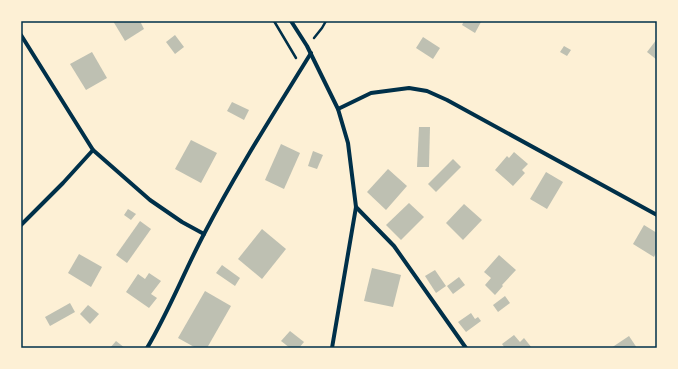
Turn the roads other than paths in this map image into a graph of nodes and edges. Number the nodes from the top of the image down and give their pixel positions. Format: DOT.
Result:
graph roads {
  1 [pos="290,21"];
  2 [pos="21,35"];
  3 [pos="310,53"];
  4 [pos="338,109"];
  5 [pos="93,150"];
  6 [pos="356,208"];
  7 [pos="657,215"];
  8 [pos="21,225"];
  9 [pos="204,234"];
  10 [pos="147,348"];
  11 [pos="332,348"];
  12 [pos="466,348"];
  1 -- 3 [label="street"];
  2 -- 5 [label="street"];
  3 -- 4 [label="street"];
  3 -- 9 [label="street"];
  4 -- 6 [label="street"];
  4 -- 7 [label="street"];
  5 -- 8 [label="street"];
  5 -- 9 [label="street"];
  6 -- 11 [label="street"];
  6 -- 12 [label="street"];
  9 -- 10 [label="street"];
}
